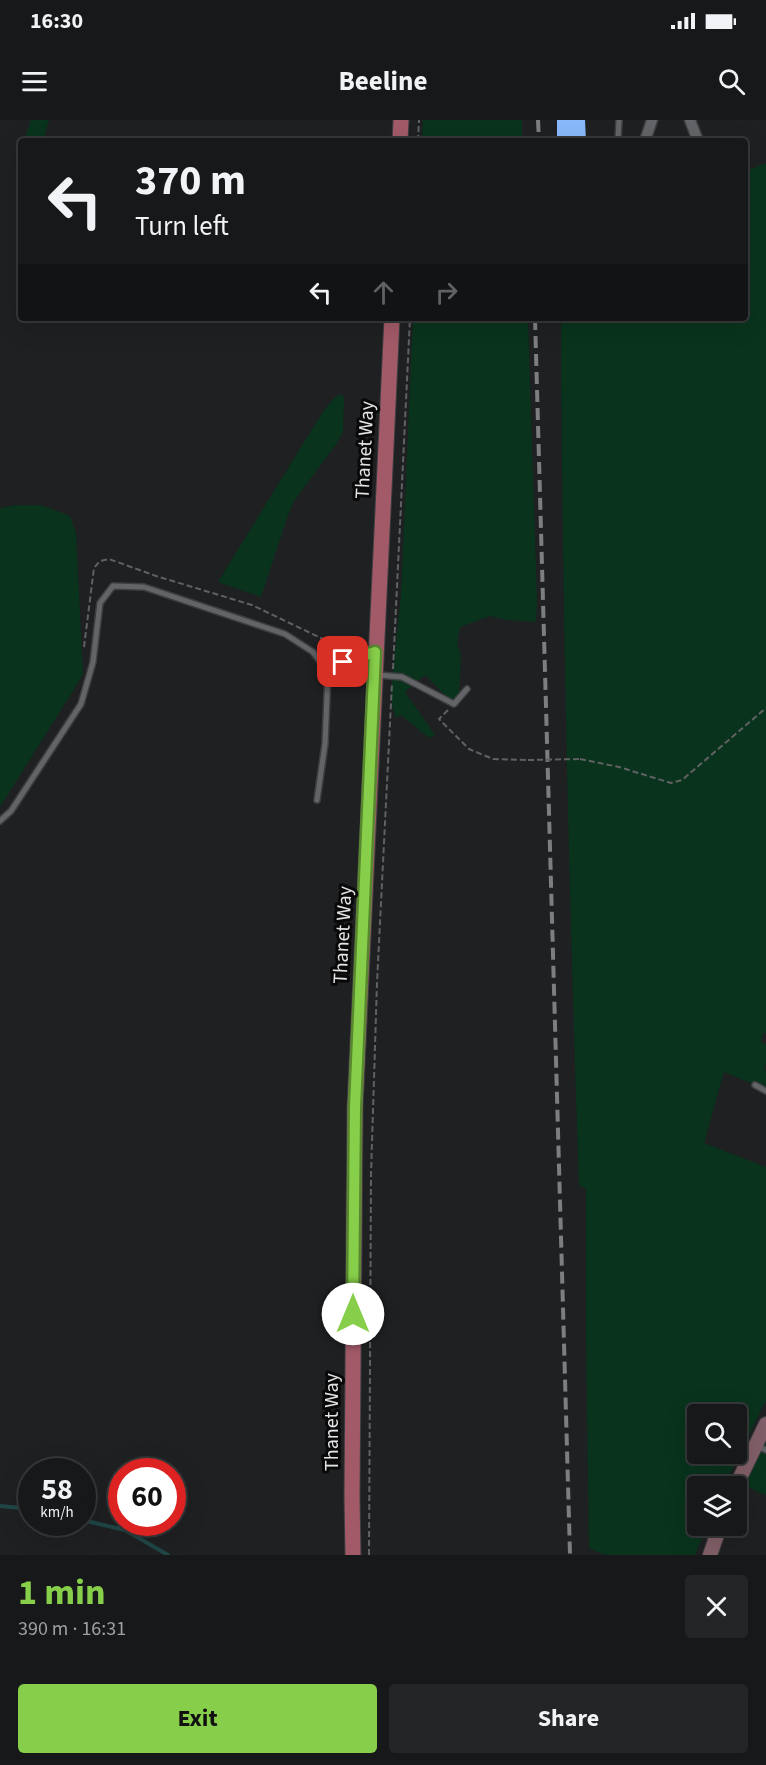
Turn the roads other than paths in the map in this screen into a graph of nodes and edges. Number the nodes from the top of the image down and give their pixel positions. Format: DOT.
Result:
graph roads {
  1 [pos="401,120"];
  2 [pos="619,120"];
  3 [pos="652,120"];
  4 [pos="690,120"];
  5 [pos="400,138"];
  6 [pos="618,138"];
  7 [pos="646,138"];
  8 [pos="697,138"];
  9 [pos="392,321"];
  10 [pos="375,652"];
  11 [pos="328,672"];
  12 [pos="374,675"];
  13 [pos="467,689"];
  14 [pos="317,800"];
  15 [pos="0,821"];
  16 [pos="755,1085"];
  17 [pos="766,1090"];
  18 [pos="766,1424"];
  19 [pos="761,1448"];
  20 [pos="743,1476"];
  21 [pos="717,1536"];
  22 [pos="353,1555"];
  23 [pos="710,1555"];
  1 -- 5 [label="main road"];
  2 -- 6 [label="lane"];
  3 -- 7 [label="street"];
  4 -- 8 [label="street"];
  9 -- 10 [label="main road, Thanet Way"];
  10 -- 11 [label="lane"];
  10 -- 12 [label="main road, Thanet Way"];
  11 -- 14 [label="lane"];
  11 -- 15 [label="lane"];
  12 -- 13 [label="lane"];
  12 -- 22 [label="main road, Thanet Way"];
  16 -- 17 [label="lane"];
  18 -- 19 [label="main road"];
  19 -- 20 [label="main road"];
  21 -- 23 [label="main road"];
}
